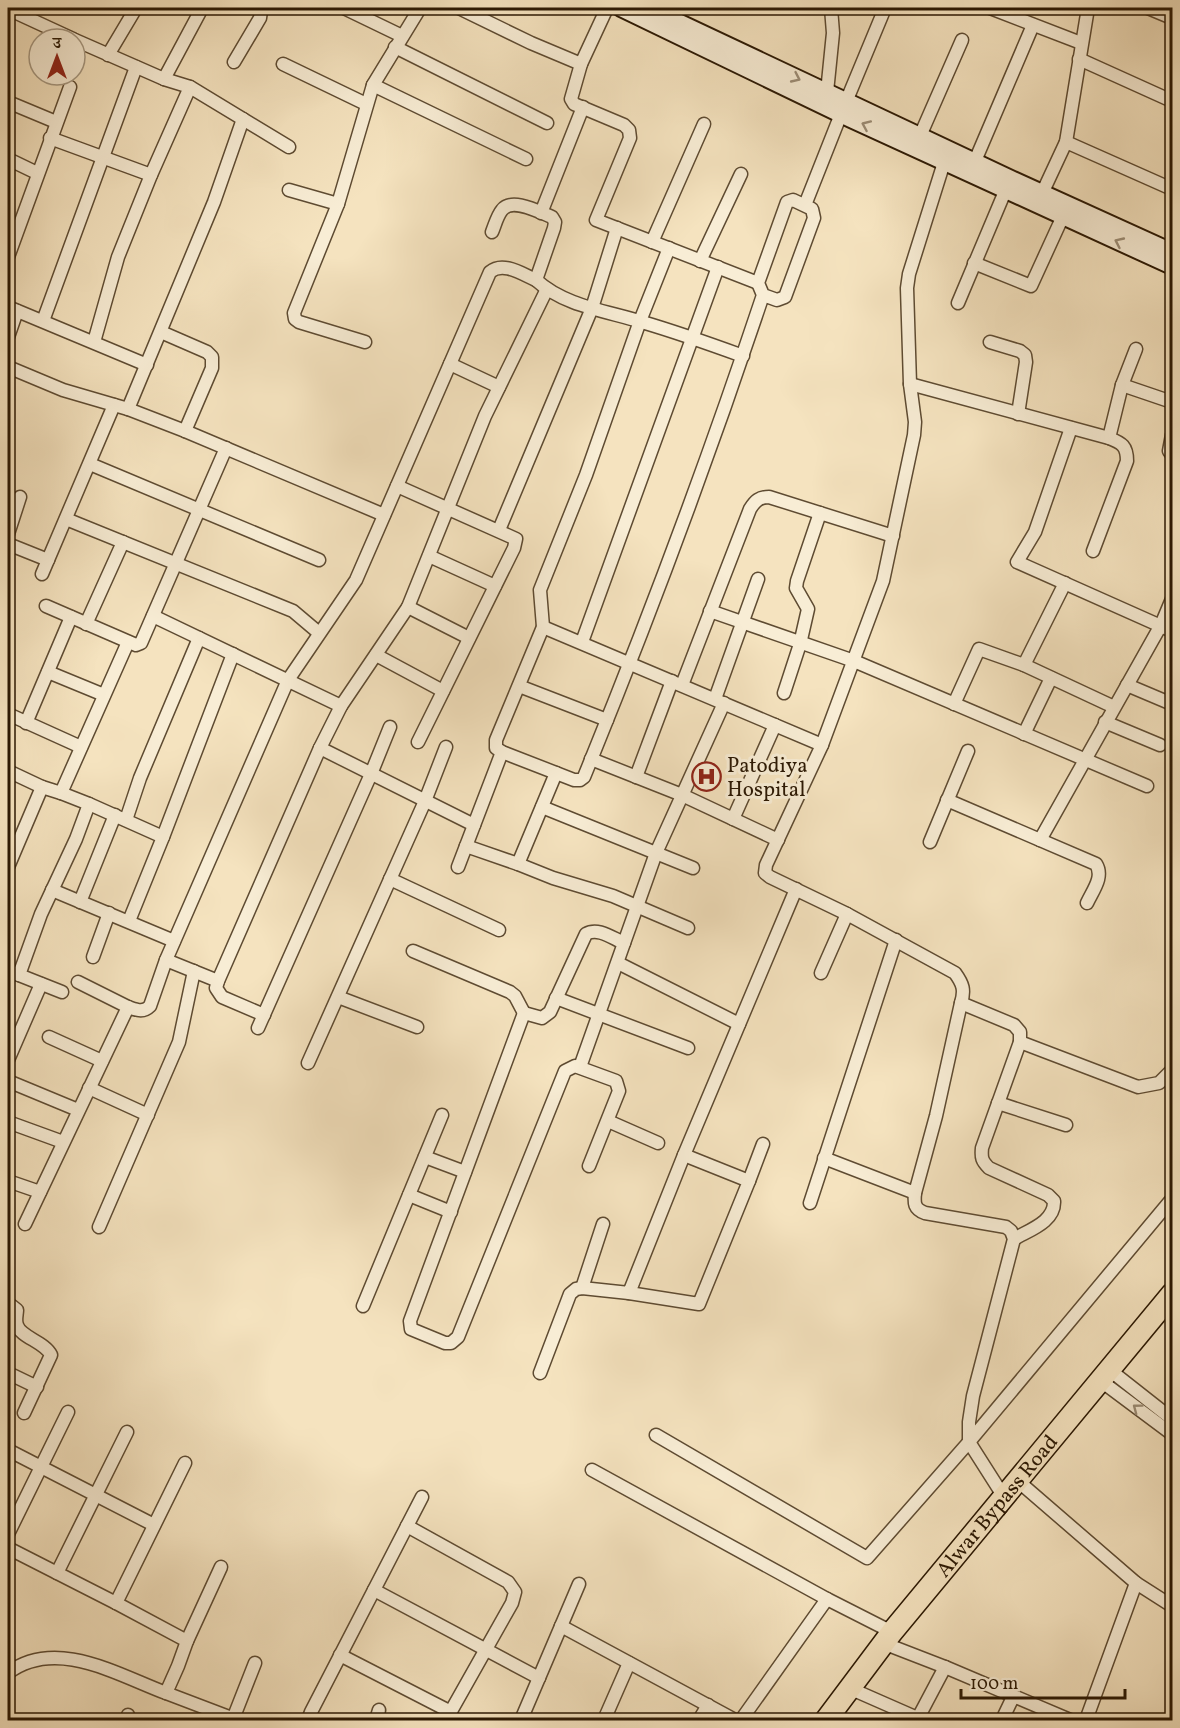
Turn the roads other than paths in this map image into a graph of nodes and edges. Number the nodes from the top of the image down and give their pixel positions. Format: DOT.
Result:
graph roads {
  1 [pos="136,8"];
  2 [pos="202,8"];
  3 [pos="259,8"];
  4 [pos="344,8"];
  5 [pos="420,8"];
  6 [pos="459,8"];
  7 [pos="607,8"];
  8 [pos="621,8"];
  9 [pos="648,8"];
  10 [pos="831,8"];
  11 [pos="885,8"];
  12 [pos="990,8"];
  13 [pos="1088,8"];
  14 [pos="1148,8"];
  15 [pos="8,9"];
  16 [pos="1173,18"];
  17 [pos="1033,25"];
  18 [pos="48,27"];
  19 [pos="402,36"];
  20 [pos="962,40"];
  21 [pos="1081,43"];
  22 [pos="87,45"];
  23 [pos="395,47"];
  24 [pos="108,55"];
  25 [pos="1079,59"];
  26 [pos="234,62"];
  27 [pos="283,64"];
  28 [pos="581,64"];
  29 [pos="136,67"];
  30 [pos="164,79"];
  31 [pos="373,86"];
  32 [pos="70,87"];
  33 [pos="190,87"];
  34 [pos="827,92"];
  35 [pos="1173,101"];
  36 [pos="8,102"];
  37 [pos="366,104"];
  38 [pos="583,107"];
  39 [pos="843,108"];
  40 [pos="243,119"];
  41 [pos="56,122"];
  42 [pos="547,123"];
  43 [pos="704,123"];
  44 [pos="920,136"];
  45 [pos="50,138"];
  46 [pos="1066,142"];
  47 [pos="289,147"];
  48 [pos="947,155"];
  49 [pos="103,157"];
  50 [pos="8,159"];
  51 [pos="526,159"];
  52 [pos="975,161"];
  53 [pos="37,173"];
  54 [pos="741,174"];
  55 [pos="151,175"];
  56 [pos="1006,189"];
  57 [pos="1173,189"];
  58 [pos="289,190"];
  59 [pos="1040,198"];
  60 [pos="338,204"];
  61 [pos="804,205"];
  62 [pos="541,213"];
  63 [pos="1063,216"];
  64 [pos="617,228"];
  65 [pos="492,232"];
  66 [pos="652,242"];
  67 [pos="669,248"];
  68 [pos="1173,252"];
  69 [pos="8,257"];
  70 [pos="700,261"];
  71 [pos="975,263"];
  72 [pos="1173,266"];
  73 [pos="718,267"];
  74 [pos="536,280"];
  75 [pos="758,283"];
  76 [pos="547,289"];
  77 [pos="764,295"];
  78 [pos="958,303"];
  79 [pos="592,308"];
  80 [pos="12,309"];
  81 [pos="42,321"];
  82 [pos="640,321"];
  83 [pos="161,332"];
  84 [pos="8,337"];
  85 [pos="691,337"];
  86 [pos="94,342"];
  87 [pos="365,342"];
  88 [pos="990,342"];
  89 [pos="1136,349"];
  90 [pos="743,356"];
  91 [pos="450,364"];
  92 [pos="147,365"];
  93 [pos="8,367"];
  94 [pos="910,384"];
  95 [pos="1122,385"];
  96 [pos="500,387"];
  97 [pos="1173,402"];
  98 [pos="114,405"];
  99 [pos="128,409"];
  100 [pos="1018,414"];
  101 [pos="1071,428"];
  102 [pos="185,431"];
  103 [pos="1173,435"];
  104 [pos="1109,438"];
  105 [pos="226,448"];
  106 [pos="1173,455"];
  107 [pos="90,464"];
  108 [pos="397,486"];
  109 [pos="20,497"];
  110 [pos="449,508"];
  111 [pos="200,510"];
  112 [pos="820,513"];
  113 [pos="384,515"];
  114 [pos="66,519"];
  115 [pos="499,530"];
  116 [pos="8,534"];
  117 [pos="893,536"];
  118 [pos="123,542"];
  119 [pos="8,544"];
  120 [pos="1093,551"];
  121 [pos="429,555"];
  122 [pos="48,560"];
  123 [pos="320,560"];
  124 [pos="176,564"];
  125 [pos="42,574"];
  126 [pos="758,579"];
  127 [pos="1065,583"];
  128 [pos="495,586"];
  129 [pos="1173,599"];
  130 [pos="46,606"];
  131 [pos="408,607"];
  132 [pos="710,611"];
  133 [pos="153,616"];
  134 [pos="71,617"];
  135 [pos="742,623"];
  136 [pos="86,624"];
  137 [pos="543,627"];
  138 [pos="1167,628"];
  139 [pos="320,633"];
  140 [pos="199,638"];
  141 [pos="469,638"];
  142 [pos="128,642"];
  143 [pos="582,642"];
  144 [pos="800,644"];
  145 [pos="233,654"];
  146 [pos="375,655"];
  147 [pos="854,661"];
  148 [pos="631,663"];
  149 [pos="1024,665"];
  150 [pos="48,672"];
  151 [pos="1051,678"];
  152 [pos="288,680"];
  153 [pos="677,683"];
  154 [pos="1127,685"];
  155 [pos="519,686"];
  156 [pos="443,691"];
  157 [pos="784,693"];
  158 [pos="104,695"];
  159 [pos="720,701"];
  160 [pos="954,704"];
  161 [pos="1173,705"];
  162 [pos="341,706"];
  163 [pos="1114,707"];
  164 [pos="8,714"];
  165 [pos="607,720"];
  166 [pos="1105,722"];
  167 [pos="26,723"];
  168 [pos="775,725"];
  169 [pos="390,727"];
  170 [pos="1024,734"];
  171 [pos="417,742"];
  172 [pos="822,745"];
  173 [pos="1160,745"];
  174 [pos="81,747"];
  175 [pos="446,747"];
  176 [pos="320,748"];
  177 [pos="968,751"];
  178 [pos="502,752"];
  179 [pos="591,759"];
  180 [pos="1084,759"];
  181 [pos="8,771"];
  182 [pos="556,773"];
  183 [pos="371,774"];
  184 [pos="636,777"];
  185 [pos="1147,786"];
  186 [pos="42,787"];
  187 [pos="61,793"];
  188 [pos="682,795"];
  189 [pos="946,800"];
  190 [pos="425,801"];
  191 [pos="89,804"];
  192 [pos="542,807"];
  193 [pos="120,818"];
  194 [pos="733,819"];
  195 [pos="474,825"];
  196 [pos="163,837"];
  197 [pos="778,840"];
  198 [pos="1040,840"];
  199 [pos="930,842"];
  200 [pos="466,846"];
  201 [pos="656,853"];
  202 [pos="518,864"];
  203 [pos="8,867"];
  204 [pos="458,867"];
  205 [pos="693,868"];
  206 [pos="390,879"];
  207 [pos="52,890"];
  208 [pos="796,890"];
  209 [pos="80,902"];
  210 [pos="1087,903"];
  211 [pos="636,906"];
  212 [pos="109,913"];
  213 [pos="847,914"];
  214 [pos="129,921"];
  215 [pos="688,928"];
  216 [pos="499,930"];
  217 [pos="896,940"];
  218 [pos="174,941"];
  219 [pos="624,944"];
  220 [pos="413,951"];
  221 [pos="93,957"];
  222 [pos="166,960"];
  223 [pos="618,963"];
  224 [pos="194,971"];
  225 [pos="13,972"];
  226 [pos="821,973"];
  227 [pos="218,981"];
  228 [pos="78,982"];
  229 [pos="41,984"];
  230 [pos="62,992"];
  231 [pos="338,997"];
  232 [pos="556,998"];
  233 [pos="961,1003"];
  234 [pos="128,1007"];
  235 [pos="524,1013"];
  236 [pos="600,1014"];
  237 [pos="264,1015"];
  238 [pos="739,1024"];
  239 [pos="417,1027"];
  240 [pos="258,1028"];
  241 [pos="49,1037"];
  242 [pos="1020,1042"];
  243 [pos="688,1048"];
  244 [pos="8,1060"];
  245 [pos="102,1061"];
  246 [pos="308,1063"];
  247 [pos="580,1067"];
  248 [pos="1173,1070"];
  249 [pos="8,1081"];
  250 [pos="88,1088"];
  251 [pos="998,1103"];
  252 [pos="78,1110"];
  253 [pos="148,1115"];
  254 [pos="442,1115"];
  255 [pos="608,1121"];
  256 [pos="8,1122"];
  257 [pos="1066,1125"];
  258 [pos="63,1142"];
  259 [pos="658,1143"];
  260 [pos="763,1144"];
  261 [pos="684,1155"];
  262 [pos="425,1157"];
  263 [pos="824,1158"];
  264 [pos="589,1166"];
  265 [pos="465,1172"];
  266 [pos="8,1181"];
  267 [pos="749,1181"];
  268 [pos="40,1192"];
  269 [pos="915,1192"];
  270 [pos="409,1195"];
  271 [pos="1171,1200"];
  272 [pos="810,1203"];
  273 [pos="451,1212"];
  274 [pos="25,1224"];
  275 [pos="603,1224"];
  276 [pos="99,1227"];
  277 [pos="1014,1239"];
  278 [pos="582,1288"];
  279 [pos="629,1293"];
  280 [pos="1173,1294"];
  281 [pos="8,1305"];
  282 [pos="363,1306"];
  283 [pos="8,1373"];
  284 [pos="540,1373"];
  285 [pos="1106,1376"];
  286 [pos="37,1387"];
  287 [pos="68,1412"];
  288 [pos="24,1413"];
  289 [pos="1173,1419"];
  290 [pos="127,1432"];
  291 [pos="1173,1434"];
  292 [pos="656,1435"];
  293 [pos="969,1442"];
  294 [pos="8,1450"];
  295 [pos="185,1463"];
  296 [pos="42,1467"];
  297 [pos="592,1470"];
  298 [pos="1018,1481"];
  299 [pos="96,1494"];
  300 [pos="422,1497"];
  301 [pos="1004,1497"];
  302 [pos="154,1525"];
  303 [pos="407,1527"];
  304 [pos="8,1534"];
  305 [pos="8,1548"];
  306 [pos="221,1567"];
  307 [pos="57,1574"];
  308 [pos="1136,1583"];
  309 [pos="579,1584"];
  310 [pos="374,1590"];
  311 [pos="827,1599"];
  312 [pos="116,1603"];
  313 [pos="1173,1606"];
  314 [pos="561,1626"];
  315 [pos="888,1638"];
  316 [pos="187,1641"];
  317 [pos="486,1649"];
  318 [pos="340,1655"];
  319 [pos="255,1663"];
  320 [pos="628,1663"];
  321 [pos="945,1667"];
  322 [pos="8,1673"];
  323 [pos="539,1677"];
  324 [pos="849,1688"];
  325 [pos="166,1693"];
  326 [pos="1013,1696"];
  327 [pos="708,1705"];
  328 [pos="449,1716"];
  329 [pos="235,1720"];
  330 [pos="308,1720"];
  331 [pos="521,1720"];
  332 [pos="604,1720"];
  333 [pos="699,1720"];
  334 [pos="735,1720"];
  335 [pos="741,1720"];
  336 [pos="826,1720"];
  337 [pos="919,1720"];
  338 [pos="1002,1720"];
  339 [pos="1070,1720"];
  340 [pos="1086,1720"];
  1 -- 24 [label="street"];
  2 -- 30 [label="street"];
  3 -- 26 [label="street"];
  4 -- 19 [label="street"];
  5 -- 19 [label="street"];
  6 -- 28 [label="street"];
  7 -- 28 [label="street"];
  8 -- 39 [label="street"];
  9 -- 34 [label="street, one-way"];
  10 -- 34 [label="street"];
  11 -- 39 [label="street"];
  12 -- 17 [label="street"];
  13 -- 21 [label="street"];
  14 -- 16 [label="street"];
  15 -- 18 [label="street"];
  17 -- 21 [label="street"];
  17 -- 52 [label="street"];
  19 -- 23 [label="street"];
  20 -- 44 [label="street"];
  21 -- 25 [label="street"];
  22 -- 24 [label="street"];
  23 -- 31 [label="street"];
  23 -- 42 [label="street"];
  24 -- 29 [label="street"];
  25 -- 35 [label="street"];
  25 -- 46 [label="street"];
  27 -- 37 [label="street"];
  28 -- 38 [label="street"];
  29 -- 30 [label="street"];
  29 -- 49 [label="street"];
  30 -- 33 [label="street"];
  31 -- 37 [label="street"];
  31 -- 51 [label="street"];
  32 -- 41 [label="street"];
  33 -- 40 [label="street"];
  33 -- 55 [label="street"];
  34 -- 39 [label="street"];
  36 -- 41 [label="street"];
  37 -- 60 [label="street"];
  38 -- 62 [label="street"];
  38 -- 64 [label="street"];
  39 -- 44 [label="street"];
  48 -- 39 [label="street, one-way"];
  39 -- 61 [label="street"];
  40 -- 47 [label="street"];
  40 -- 83 [label="street"];
  41 -- 45 [label="street"];
  43 -- 66 [label="street"];
  44 -- 48 [label="street"];
  45 -- 49 [label="street"];
  45 -- 53 [label="street"];
  46 -- 57 [label="street"];
  46 -- 59 [label="street"];
  48 -- 52 [label="street"];
  48 -- 56 [label="street"];
  48 -- 94 [label="street"];
  49 -- 55 [label="street"];
  49 -- 81 [label="street"];
  50 -- 53 [label="street"];
  52 -- 59 [label="street"];
  53 -- 69 [label="street"];
  54 -- 70 [label="street"];
  55 -- 86 [label="street"];
  56 -- 59 [label="street"];
  56 -- 71 [label="street"];
  58 -- 60 [label="street"];
  59 -- 63 [label="street"];
  59 -- 68 [label="street"];
  60 -- 87 [label="street"];
  61 -- 75 [label="street"];
  61 -- 77 [label="street"];
  62 -- 65 [label="street"];
  62 -- 74 [label="street"];
  63 -- 71 [label="street"];
  72 -- 63 [label="street, one-way"];
  64 -- 66 [label="street"];
  64 -- 79 [label="street"];
  66 -- 67 [label="street"];
  67 -- 70 [label="street"];
  67 -- 82 [label="street"];
  70 -- 73 [label="street"];
  71 -- 78 [label="street"];
  73 -- 75 [label="street"];
  73 -- 85 [label="street"];
  74 -- 76 [label="street"];
  74 -- 91 [label="street"];
  75 -- 77 [label="street"];
  76 -- 79 [label="street"];
  76 -- 96 [label="street"];
  77 -- 90 [label="street"];
  79 -- 82 [label="street"];
  79 -- 115 [label="street"];
  80 -- 81 [label="street"];
  80 -- 84 [label="street"];
  81 -- 86 [label="street"];
  82 -- 85 [label="street"];
  82 -- 137 [label="street"];
  83 -- 92 [label="street"];
  83 -- 102 [label="street"];
  85 -- 90 [label="street"];
  85 -- 143 [label="street"];
  86 -- 92 [label="street"];
  88 -- 100 [label="street"];
  89 -- 95 [label="street"];
  90 -- 148 [label="street"];
  91 -- 96 [label="street"];
  91 -- 108 [label="street"];
  92 -- 99 [label="street"];
  93 -- 98 [label="street"];
  94 -- 100 [label="street"];
  94 -- 117 [label="street"];
  95 -- 97 [label="street"];
  95 -- 104 [label="street"];
  96 -- 110 [label="street"];
  98 -- 99 [label="street"];
  98 -- 107 [label="street"];
  99 -- 102 [label="street"];
  100 -- 101 [label="street"];
  101 -- 104 [label="street"];
  101 -- 127 [label="street"];
  102 -- 105 [label="street"];
  103 -- 106 [label="street"];
  104 -- 120 [label="street"];
  105 -- 111 [label="street"];
  105 -- 113 [label="street"];
  107 -- 111 [label="street"];
  107 -- 114 [label="street"];
  108 -- 110 [label="street"];
  108 -- 113 [label="street"];
  109 -- 116 [label="street"];
  110 -- 115 [label="street"];
  110 -- 121 [label="street"];
  111 -- 123 [label="street"];
  111 -- 124 [label="street"];
  112 -- 117 [label="street"];
  112 -- 132 [label="street"];
  112 -- 144 [label="street"];
  113 -- 139 [label="street"];
  114 -- 118 [label="street"];
  114 -- 122 [label="street"];
  115 -- 128 [label="street"];
  117 -- 147 [label="street"];
  118 -- 124 [label="street"];
  118 -- 136 [label="street"];
  119 -- 122 [label="street"];
  121 -- 128 [label="street"];
  121 -- 131 [label="street"];
  122 -- 125 [label="street"];
  124 -- 133 [label="street"];
  124 -- 139 [label="street"];
  126 -- 135 [label="street"];
  127 -- 138 [label="street"];
  127 -- 149 [label="street"];
  128 -- 141 [label="street"];
  129 -- 138 [label="street"];
  130 -- 134 [label="street"];
  131 -- 141 [label="street"];
  131 -- 146 [label="street"];
  132 -- 135 [label="street"];
  132 -- 153 [label="street"];
  133 -- 140 [label="street"];
  133 -- 142 [label="street"];
  134 -- 136 [label="street"];
  134 -- 150 [label="street"];
  135 -- 144 [label="street"];
  135 -- 159 [label="street"];
  136 -- 142 [label="street"];
  137 -- 143 [label="street"];
  137 -- 155 [label="street"];
  138 -- 154 [label="street"];
  139 -- 152 [label="street"];
  140 -- 145 [label="street"];
  140 -- 193 [label="street"];
  141 -- 156 [label="street"];
  142 -- 158 [label="street"];
  143 -- 148 [label="street"];
  144 -- 147 [label="street"];
  144 -- 157 [label="street"];
  145 -- 152 [label="street"];
  145 -- 196 [label="street"];
  146 -- 156 [label="street"];
  146 -- 162 [label="street"];
  147 -- 160 [label="street"];
  147 -- 172 [label="street"];
  148 -- 153 [label="street"];
  148 -- 165 [label="street"];
  149 -- 151 [label="street"];
  149 -- 160 [label="street"];
  150 -- 158 [label="street"];
  150 -- 167 [label="street"];
  151 -- 163 [label="street"];
  151 -- 170 [label="street"];
  152 -- 162 [label="street"];
  152 -- 218 [label="street"];
  153 -- 159 [label="street"];
  153 -- 184 [label="street"];
  154 -- 161 [label="street"];
  154 -- 163 [label="street"];
  155 -- 165 [label="street"];
  155 -- 178 [label="street"];
  156 -- 171 [label="street"];
  158 -- 174 [label="street"];
  159 -- 168 [label="street"];
  159 -- 188 [label="street"];
  160 -- 170 [label="street"];
  162 -- 176 [label="street"];
  163 -- 166 [label="street"];
  164 -- 167 [label="street"];
  165 -- 179 [label="street"];
  166 -- 173 [label="street"];
  166 -- 180 [label="street"];
  167 -- 174 [label="street"];
  168 -- 172 [label="street"];
  168 -- 194 [label="street"];
  169 -- 183 [label="street"];
  170 -- 180 [label="street"];
  172 -- 197 [label="street"];
  174 -- 187 [label="street"];
  175 -- 190 [label="street"];
  176 -- 183 [label="street"];
  176 -- 227 [label="street"];
  177 -- 189 [label="street"];
  178 -- 182 [label="street"];
  178 -- 195 [label="street"];
  179 -- 182 [label="street"];
  179 -- 184 [label="street"];
  180 -- 185 [label="street"];
  180 -- 198 [label="street"];
  181 -- 186 [label="street"];
  182 -- 192 [label="street"];
  183 -- 190 [label="street"];
  183 -- 237 [label="street"];
  184 -- 188 [label="street"];
  186 -- 187 [label="street"];
  186 -- 203 [label="street"];
  187 -- 191 [label="street"];
  188 -- 194 [label="street"];
  188 -- 201 [label="street"];
  189 -- 198 [label="street"];
  189 -- 199 [label="street"];
  190 -- 195 [label="street"];
  190 -- 206 [label="street"];
  191 -- 193 [label="street"];
  191 -- 207 [label="street"];
  192 -- 201 [label="street"];
  192 -- 202 [label="street"];
  193 -- 196 [label="street"];
  193 -- 209 [label="street"];
  194 -- 197 [label="street"];
  195 -- 200 [label="street"];
  196 -- 214 [label="street"];
  197 -- 208 [label="street"];
  198 -- 210 [label="street"];
  200 -- 202 [label="street"];
  200 -- 204 [label="street"];
  201 -- 205 [label="street"];
  201 -- 211 [label="street"];
  202 -- 211 [label="street"];
  206 -- 216 [label="street"];
  206 -- 231 [label="street"];
  207 -- 209 [label="street"];
  207 -- 225 [label="street"];
  208 -- 213 [label="street"];
  208 -- 238 [label="street"];
  209 -- 212 [label="street"];
  211 -- 215 [label="street"];
  211 -- 219 [label="street"];
  212 -- 214 [label="street"];
  212 -- 221 [label="street"];
  213 -- 217 [label="street"];
  213 -- 226 [label="street"];
  214 -- 218 [label="street"];
  217 -- 233 [label="street"];
  217 -- 263 [label="street"];
  218 -- 222 [label="street"];
  219 -- 223 [label="street"];
  219 -- 232 [label="street"];
  220 -- 235 [label="street"];
  222 -- 224 [label="street"];
  222 -- 234 [label="street"];
  223 -- 236 [label="street"];
  223 -- 238 [label="street"];
  224 -- 227 [label="street"];
  224 -- 253 [label="street"];
  225 -- 229 [label="street"];
  227 -- 237 [label="street"];
  228 -- 234 [label="street"];
  229 -- 230 [label="street"];
  229 -- 244 [label="street"];
  231 -- 239 [label="street"];
  231 -- 246 [label="street"];
  232 -- 235 [label="street"];
  232 -- 236 [label="street"];
  233 -- 242 [label="street"];
  233 -- 269 [label="street"];
  234 -- 245 [label="street"];
  235 -- 265 [label="street"];
  236 -- 243 [label="street"];
  236 -- 247 [label="street"];
  237 -- 240 [label="street"];
  238 -- 261 [label="street"];
  241 -- 245 [label="street"];
  242 -- 248 [label="street"];
  242 -- 251 [label="street"];
  245 -- 250 [label="street"];
  247 -- 255 [label="street"];
  247 -- 273 [label="street"];
  249 -- 252 [label="street"];
  250 -- 252 [label="street"];
  250 -- 253 [label="street"];
  251 -- 257 [label="street"];
  251 -- 277 [label="street"];
  252 -- 258 [label="street"];
  253 -- 276 [label="street"];
  254 -- 262 [label="street"];
  255 -- 259 [label="street"];
  255 -- 264 [label="street"];
  256 -- 258 [label="street"];
  258 -- 268 [label="street"];
  260 -- 267 [label="street"];
  261 -- 267 [label="street"];
  261 -- 279 [label="street"];
  262 -- 265 [label="street"];
  262 -- 270 [label="street"];
  263 -- 269 [label="street"];
  263 -- 272 [label="street"];
  265 -- 273 [label="street"];
  266 -- 268 [label="street"];
  267 -- 279 [label="street"];
  268 -- 274 [label="street"];
  269 -- 277 [label="street"];
  270 -- 273 [label="street"];
  270 -- 282 [label="street"];
  271 -- 293 [label="street"];
  275 -- 278 [label="street"];
  277 -- 293 [label="street"];
  278 -- 279 [label="street"];
  278 -- 284 [label="street"];
  280 -- 285 [label="highway, Alwar Bypass Road"];
  281 -- 286 [label="street"];
  283 -- 286 [label="street"];
  285 -- 289 [label="street"];
  291 -- 285 [label="street, one-way"];
  285 -- 298 [label="highway, Alwar Bypass Road"];
  286 -- 288 [label="street"];
  287 -- 296 [label="street"];
  290 -- 299 [label="street"];
  292 -- 293 [label="street"];
  293 -- 301 [label="street"];
  294 -- 296 [label="street"];
  295 -- 302 [label="street"];
  296 -- 299 [label="street"];
  296 -- 304 [label="street"];
  297 -- 311 [label="street"];
  298 -- 301 [label="highway, Alwar Bypass Road"];
  298 -- 308 [label="street"];
  299 -- 302 [label="street"];
  299 -- 307 [label="street"];
  300 -- 303 [label="street"];
  301 -- 315 [label="highway, Alwar Bypass Road"];
  302 -- 312 [label="street"];
  303 -- 310 [label="street"];
  303 -- 317 [label="street"];
  305 -- 307 [label="street"];
  306 -- 316 [label="street"];
  307 -- 312 [label="street"];
  308 -- 313 [label="street"];
  308 -- 340 [label="street"];
  309 -- 314 [label="street"];
  310 -- 317 [label="street"];
  310 -- 318 [label="street"];
  311 -- 315 [label="street"];
  311 -- 335 [label="street"];
  312 -- 316 [label="street"];
  314 -- 320 [label="street"];
  314 -- 323 [label="street"];
  315 -- 321 [label="street"];
  315 -- 324 [label="highway, Alwar Bypass Road"];
  316 -- 325 [label="street"];
  317 -- 323 [label="street"];
  317 -- 328 [label="street"];
  318 -- 328 [label="street"];
  318 -- 330 [label="street"];
  319 -- 329 [label="street"];
  320 -- 327 [label="street"];
  320 -- 332 [label="street"];
  321 -- 326 [label="street"];
  321 -- 337 [label="street"];
  322 -- 325 [label="street"];
  323 -- 331 [label="street"];
  324 -- 336 [label="highway, Alwar Bypass Road"];
  324 -- 337 [label="street"];
  325 -- 329 [label="street"];
  326 -- 338 [label="street"];
  326 -- 339 [label="street"];
  327 -- 333 [label="street"];
  327 -- 334 [label="street"];
}
